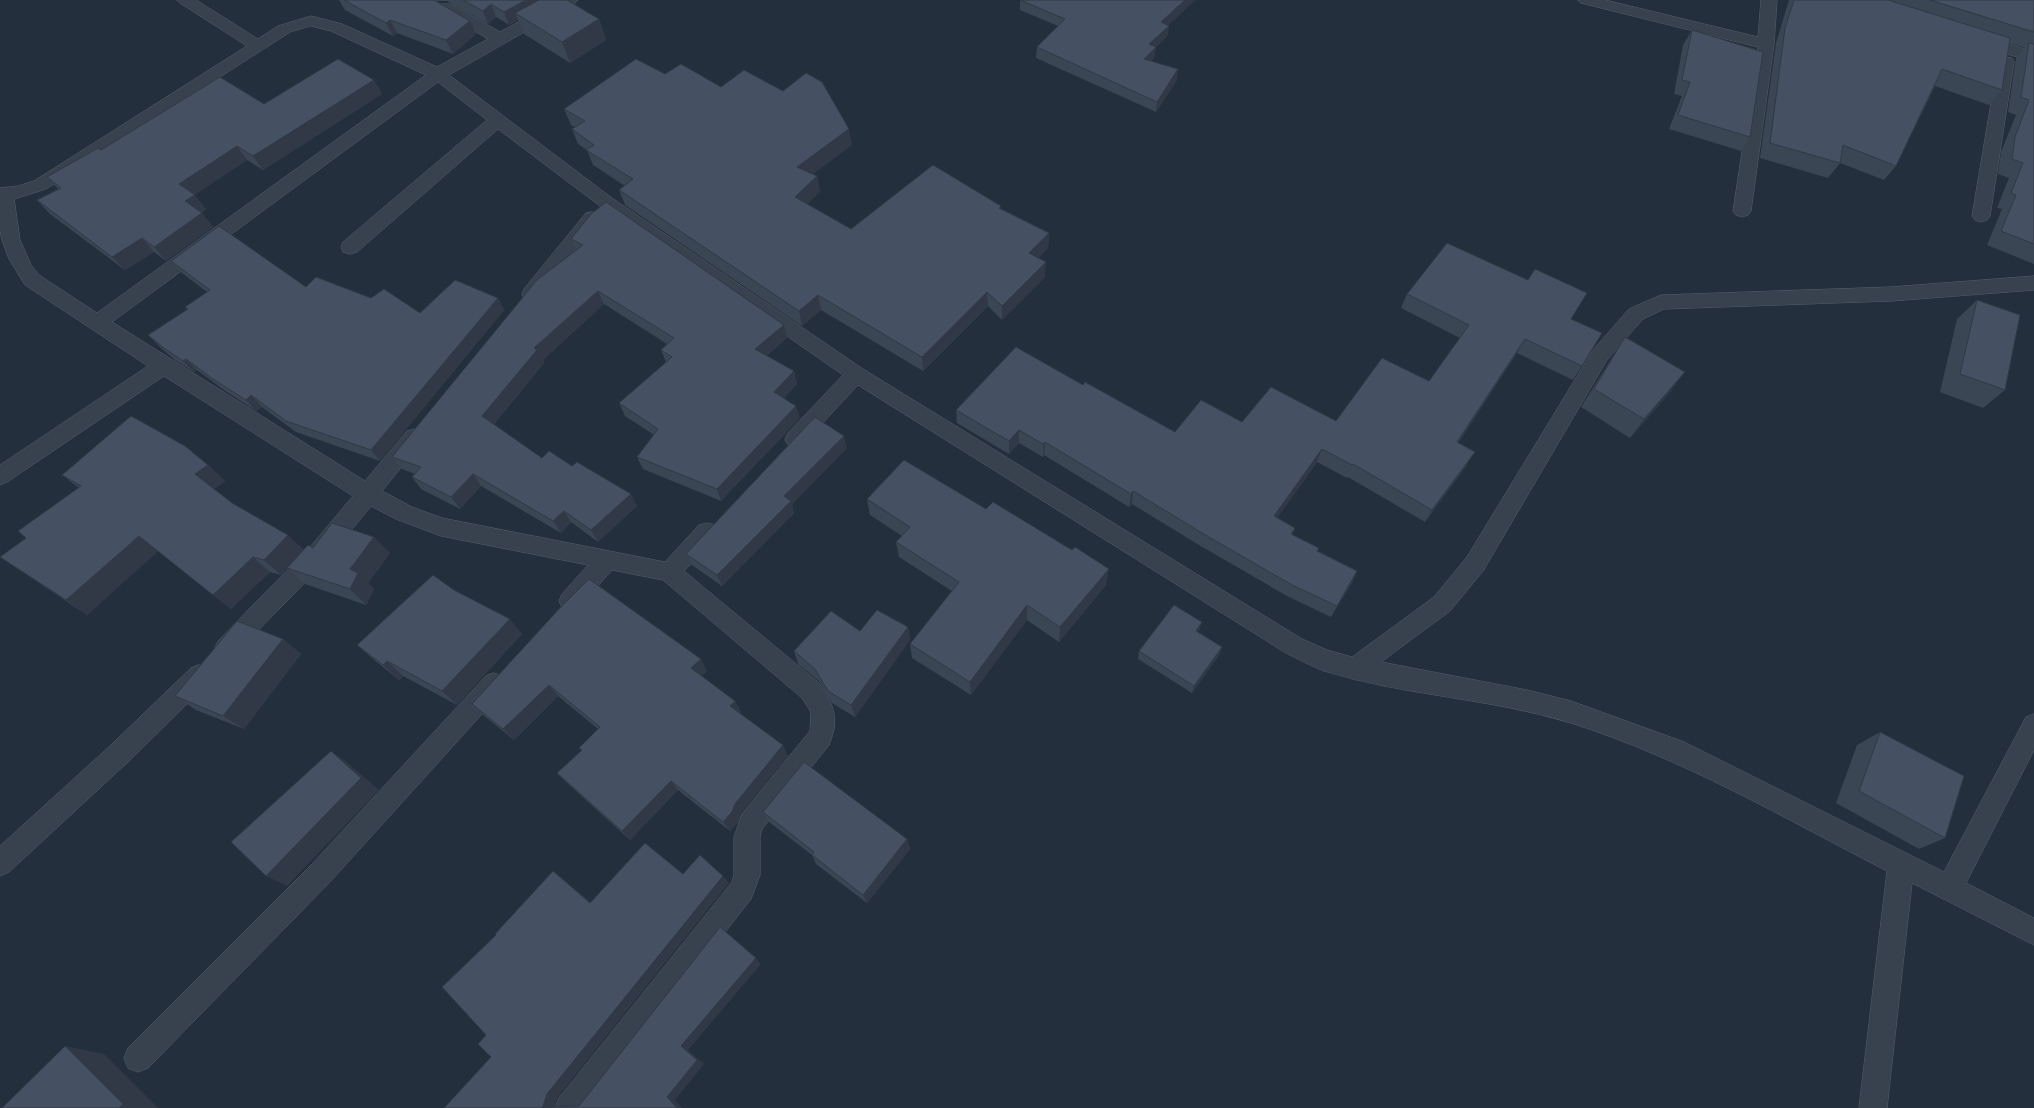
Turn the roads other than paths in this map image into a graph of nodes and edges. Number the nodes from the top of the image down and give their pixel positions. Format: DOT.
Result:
graph roads {
  1 [pos="185,0"];
  2 [pos="570,0"];
  3 [pos="1586,0"];
  4 [pos="1769,0"];
  5 [pos="440,5"];
  6 [pos="1962,34"];
  7 [pos="500,39"];
  8 [pos="1766,44"];
  9 [pos="257,45"];
  10 [pos="2008,49"];
  11 [pos="2034,57"];
  12 [pos="438,74"];
  13 [pos="499,119"];
  14 [pos="3,194"];
  15 [pos="606,202"];
  16 [pos="1742,211"];
  17 [pos="1981,216"];
  18 [pos="350,247"];
  19 [pos="2034,283"];
  20 [pos="522,305"];
  21 [pos="97,323"];
  22 [pos="163,366"];
  23 [pos="856,374"];
  24 [pos="427,421"];
  25 [pos="781,453"];
  26 [pos="0,476"];
  27 [pos="368,494"];
  28 [pos="723,515"];
  29 [pos="608,559"];
  30 [pos="669,572"];
  31 [pos="555,617"];
  32 [pos="1355,668"];
  33 [pos="507,670"];
  34 [pos="2034,725"];
  35 [pos="0,863"];
  36 [pos="1900,864"];
  37 [pos="1950,889"];
  38 [pos="2034,932"];
  39 [pos="138,1058"];
  40 [pos="569,1108"];
  41 [pos="1873,1108"];
  1 -- 9 [label="street"];
  2 -- 7 [label="street"];
  3 -- 8 [label="street"];
  4 -- 8 [label="street"];
  5 -- 7 [label="street"];
  6 -- 10 [label="street"];
  7 -- 12 [label="street"];
  8 -- 16 [label="street"];
  9 -- 12 [label="street"];
  9 -- 14 [label="street"];
  10 -- 11 [label="street"];
  10 -- 17 [label="street"];
  12 -- 13 [label="street"];
  12 -- 21 [label="street"];
  13 -- 15 [label="street"];
  13 -- 18 [label="street"];
  14 -- 21 [label="street"];
  15 -- 20 [label="street"];
  15 -- 23 [label="street"];
  19 -- 32 [label="street"];
  21 -- 22 [label="street"];
  22 -- 26 [label="street"];
  22 -- 27 [label="street"];
  23 -- 25 [label="street"];
  23 -- 32 [label="street"];
  24 -- 27 [label="street"];
  27 -- 29 [label="street"];
  27 -- 35 [label="street"];
  28 -- 30 [label="street"];
  29 -- 30 [label="street"];
  29 -- 31 [label="street"];
  30 -- 40 [label="street"];
  32 -- 36 [label="street"];
  33 -- 39 [label="street"];
  34 -- 37 [label="street"];
  36 -- 37 [label="street"];
  36 -- 41 [label="street"];
  37 -- 38 [label="street"];
}
